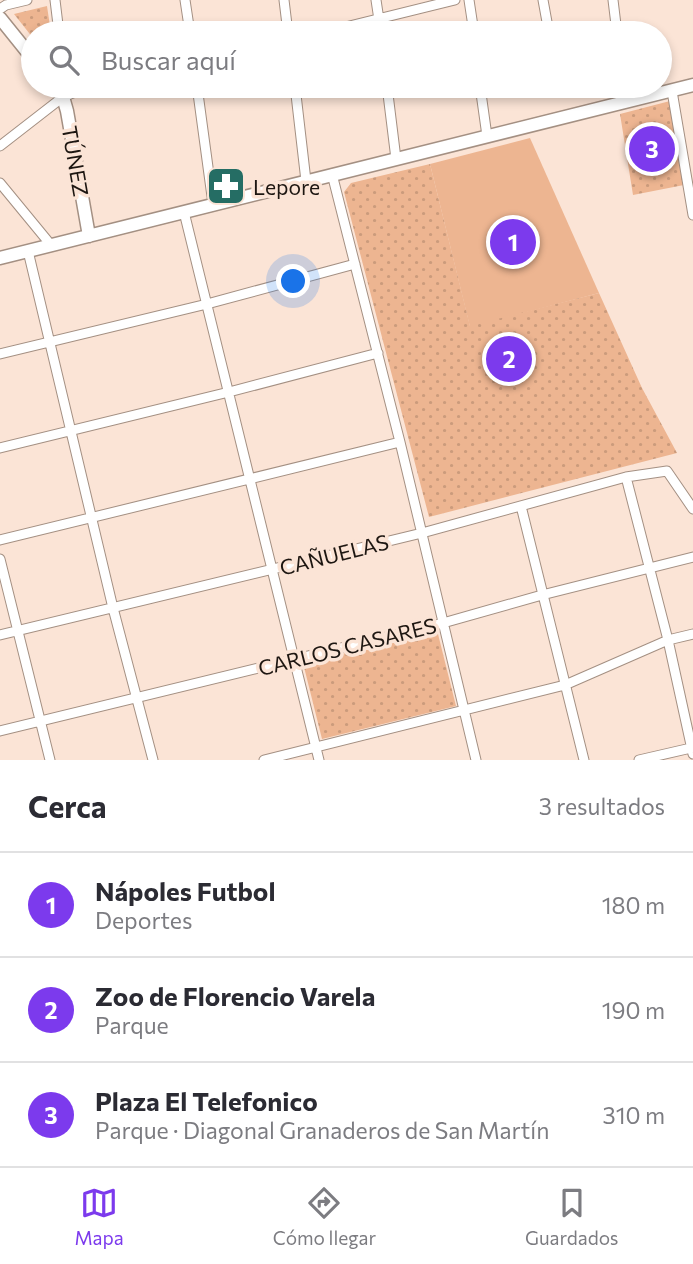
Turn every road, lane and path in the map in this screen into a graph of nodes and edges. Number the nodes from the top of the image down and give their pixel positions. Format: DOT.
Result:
graph roads {
  1 [pos="27,0"];
  2 [pos="55,0"];
  3 [pos="186,0"];
  4 [pos="284,0"];
  5 [pos="376,0"];
  6 [pos="455,0"];
  7 [pos="469,0"];
  8 [pos="543,0"];
  9 [pos="612,0"];
  10 [pos="0,9"];
  11 [pos="0,18"];
  12 [pos="379,18"];
  13 [pos="58,21"];
  14 [pos="189,21"];
  15 [pos="287,21"];
  16 [pos="367,21"];
  17 [pos="379,21"];
  18 [pos="472,21"];
  19 [pos="547,21"];
  20 [pos="615,21"];
  21 [pos="21,44"];
  22 [pos="693,85"];
  23 [pos="672,91"];
  24 [pos="56,98"];
  25 [pos="65,98"];
  26 [pos="199,98"];
  27 [pos="296,98"];
  28 [pos="388,98"];
  29 [pos="482,98"];
  30 [pos="627,98"];
  31 [pos="640,98"];
  32 [pos="627,101"];
  33 [pos="487,136"];
  34 [pos="0,146"];
  35 [pos="396,159"];
  36 [pos="332,174"];
  37 [pos="306,181"];
  38 [pos="0,183"];
  39 [pos="213,204"];
  40 [pos="184,212"];
  41 [pos="693,215"];
  42 [pos="89,236"];
  43 [pos="51,245"];
  44 [pos="28,251"];
  45 [pos="0,258"];
  46 [pos="355,264"];
  47 [pos="206,304"];
  48 [pos="49,342"];
  49 [pos="378,353"];
  50 [pos="0,354"];
  51 [pos="229,392"];
  52 [pos="72,431"];
  53 [pos="400,442"];
  54 [pos="0,448"];
  55 [pos="626,477"];
  56 [pos="250,479"];
  57 [pos="521,506"];
  58 [pos="693,509"];
  59 [pos="92,518"];
  60 [pos="422,533"];
  61 [pos="0,540"];
  62 [pos="693,557"];
  63 [pos="0,559"];
  64 [pos="649,568"];
  65 [pos="273,569"];
  66 [pos="542,595"];
  67 [pos="113,608"];
  68 [pos="443,623"];
  69 [pos="18,631"];
  70 [pos="693,634"];
  71 [pos="0,635"];
  72 [pos="668,640"];
  73 [pos="295,659"];
  74 [pos="565,685"];
  75 [pos="136,697"];
  76 [pos="463,710"];
  77 [pos="39,721"];
  78 [pos="0,731"];
  79 [pos="316,747"];
  80 [pos="692,751"];
  81 [pos="50,760"];
  82 [pos="153,760"];
  83 [pos="264,760"];
  84 [pos="319,760"];
  85 [pos="475,760"];
  86 [pos="584,760"];
  87 [pos="639,760"];
  1 -- 10 [label="street"];
  2 -- 13 [label="street"];
  3 -- 14 [label="street"];
  4 -- 15 [label="street"];
  5 -- 12 [label="street"];
  6 -- 12 [label="street"];
  7 -- 18 [label="street"];
  8 -- 19 [label="street"];
  9 -- 20 [label="street"];
  11 -- 21 [label="main road"];
  12 -- 16 [label="street"];
  12 -- 17 [label="street"];
  22 -- 23 [label="main road"];
  23 -- 41 [label="street"];
  24 -- 34 [label="street"];
  25 -- 42 [label="main road, TÚNEZ"];
  26 -- 39 [label="street"];
  27 -- 37 [label="street"];
  28 -- 35 [label="street"];
  29 -- 33 [label="street"];
  30 -- 32 [label="street"];
  31 -- 32 [label="main road"];
  32 -- 33 [label="main road"];
  33 -- 35 [label="main road"];
  35 -- 36 [label="main road"];
  36 -- 37 [label="main road"];
  36 -- 46 [label="street"];
  37 -- 39 [label="main road"];
  38 -- 43 [label="street"];
  39 -- 40 [label="main road"];
  40 -- 42 [label="main road"];
  40 -- 47 [label="street"];
  42 -- 43 [label="main road"];
  43 -- 44 [label="main road"];
  44 -- 45 [label="main road"];
  44 -- 48 [label="street"];
  46 -- 47 [label="street"];
  46 -- 49 [label="street"];
  47 -- 48 [label="street"];
  47 -- 51 [label="street"];
  48 -- 50 [label="street"];
  48 -- 52 [label="street"];
  49 -- 51 [label="street"];
  49 -- 53 [label="street"];
  51 -- 52 [label="street"];
  51 -- 56 [label="street"];
  52 -- 54 [label="street"];
  52 -- 59 [label="street"];
  53 -- 56 [label="street"];
  53 -- 60 [label="street"];
  55 -- 57 [label="street, CAÑUELAS"];
  55 -- 58 [label="street, CAÑUELAS"];
  55 -- 64 [label="street"];
  56 -- 59 [label="street"];
  56 -- 65 [label="street"];
  57 -- 60 [label="street, CAÑUELAS"];
  57 -- 66 [label="street"];
  59 -- 61 [label="street"];
  59 -- 67 [label="street"];
  60 -- 65 [label="street, CAÑUELAS"];
  60 -- 68 [label="street"];
  62 -- 64 [label="street, CARLOS CASARES"];
  63 -- 69 [label="street"];
  64 -- 66 [label="street, CARLOS CASARES"];
  64 -- 72 [label="street"];
  65 -- 67 [label="street, CAÑUELAS"];
  65 -- 73 [label="street"];
  66 -- 68 [label="street, CARLOS CASARES"];
  66 -- 74 [label="street"];
  67 -- 69 [label="street, CAÑUELAS"];
  67 -- 75 [label="street"];
  68 -- 73 [label="street, CARLOS CASARES"];
  68 -- 76 [label="street"];
  69 -- 71 [label="street, CAÑUELAS"];
  69 -- 77 [label="street"];
  70 -- 72 [label="street"];
  72 -- 74 [label="street"];
  72 -- 80 [label="street"];
  73 -- 75 [label="street, CARLOS CASARES"];
  73 -- 79 [label="street"];
  74 -- 76 [label="street"];
  74 -- 86 [label="street"];
  75 -- 77 [label="street, CARLOS CASARES"];
  75 -- 82 [label="street"];
  76 -- 79 [label="street"];
  76 -- 85 [label="street"];
  77 -- 78 [label="street, CARLOS CASARES"];
  77 -- 81 [label="street"];
  79 -- 83 [label="street"];
  79 -- 84 [label="street"];
  80 -- 87 [label="street"];
}
